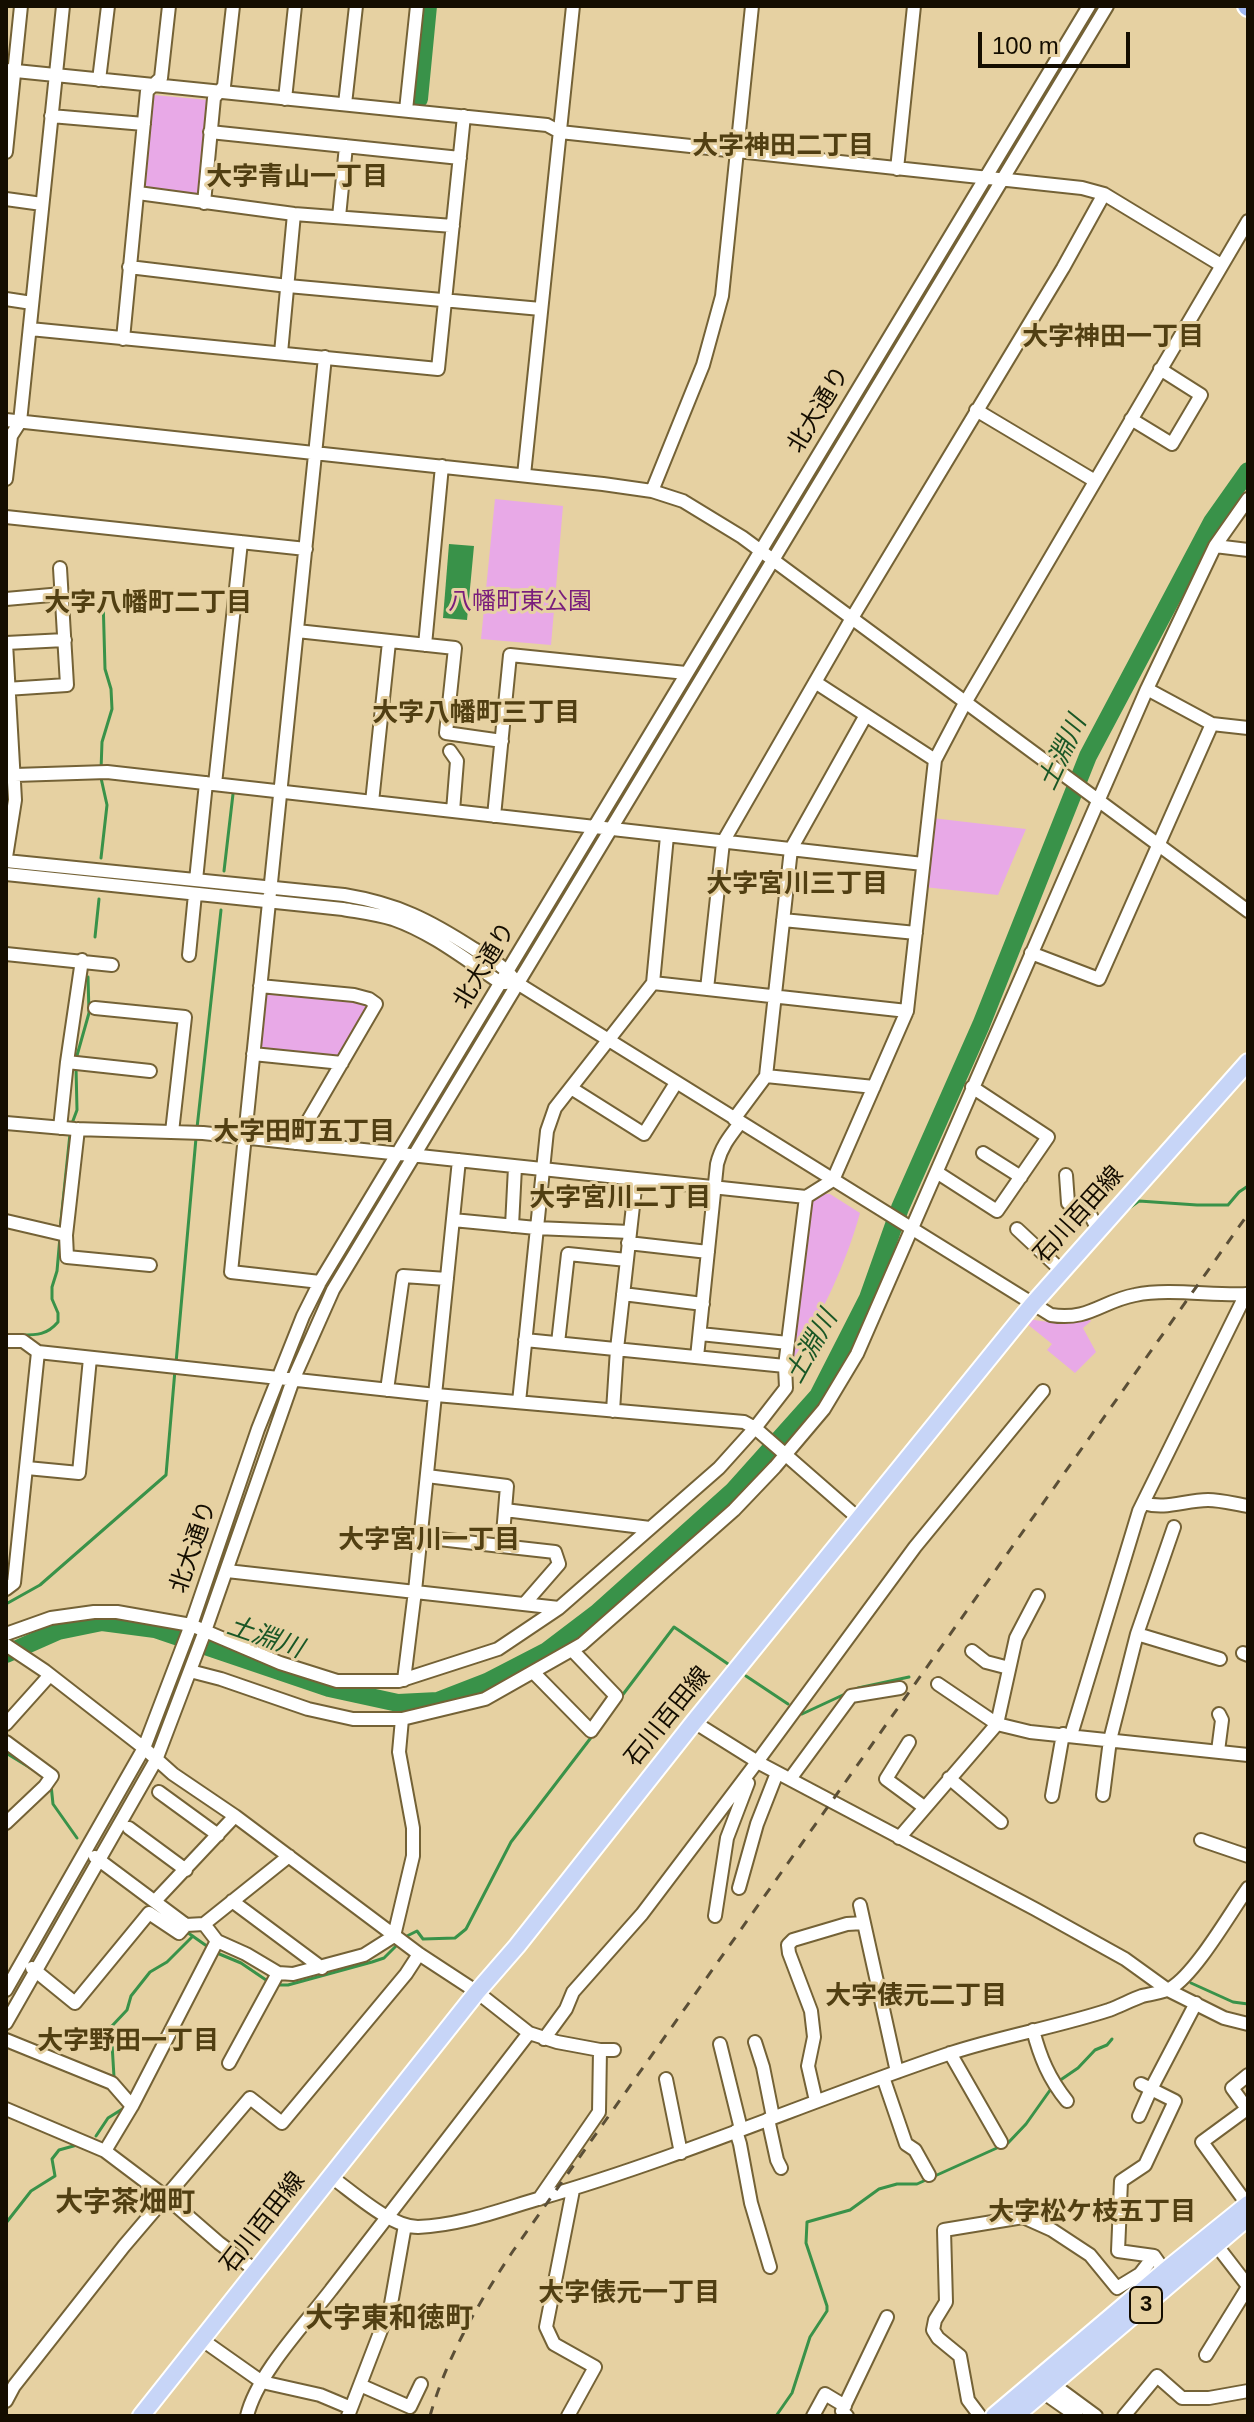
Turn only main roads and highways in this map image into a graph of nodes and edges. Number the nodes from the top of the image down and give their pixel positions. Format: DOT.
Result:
graph roads {
  1 [pos="1248,1062"];
  2 [pos="1248,2204"];
  3 [pos="1248,2217"];
  4 [pos="1213,2240"];
  5 [pos="1042,2384"];
  6 [pos="141,2416"];
  7 [pos="994,2416"];
  8 [pos="1015,2416"];
  1 -- 6 [label="main road, 石川百田線"];
  2 -- 4 [label="main road, 3"];
  3 -- 4 [label="main road, 3"];
  4 -- 5 [label="main road, 3"];
  5 -- 7 [label="main road, 3"];
  5 -- 8 [label="main road, 3"];
}
